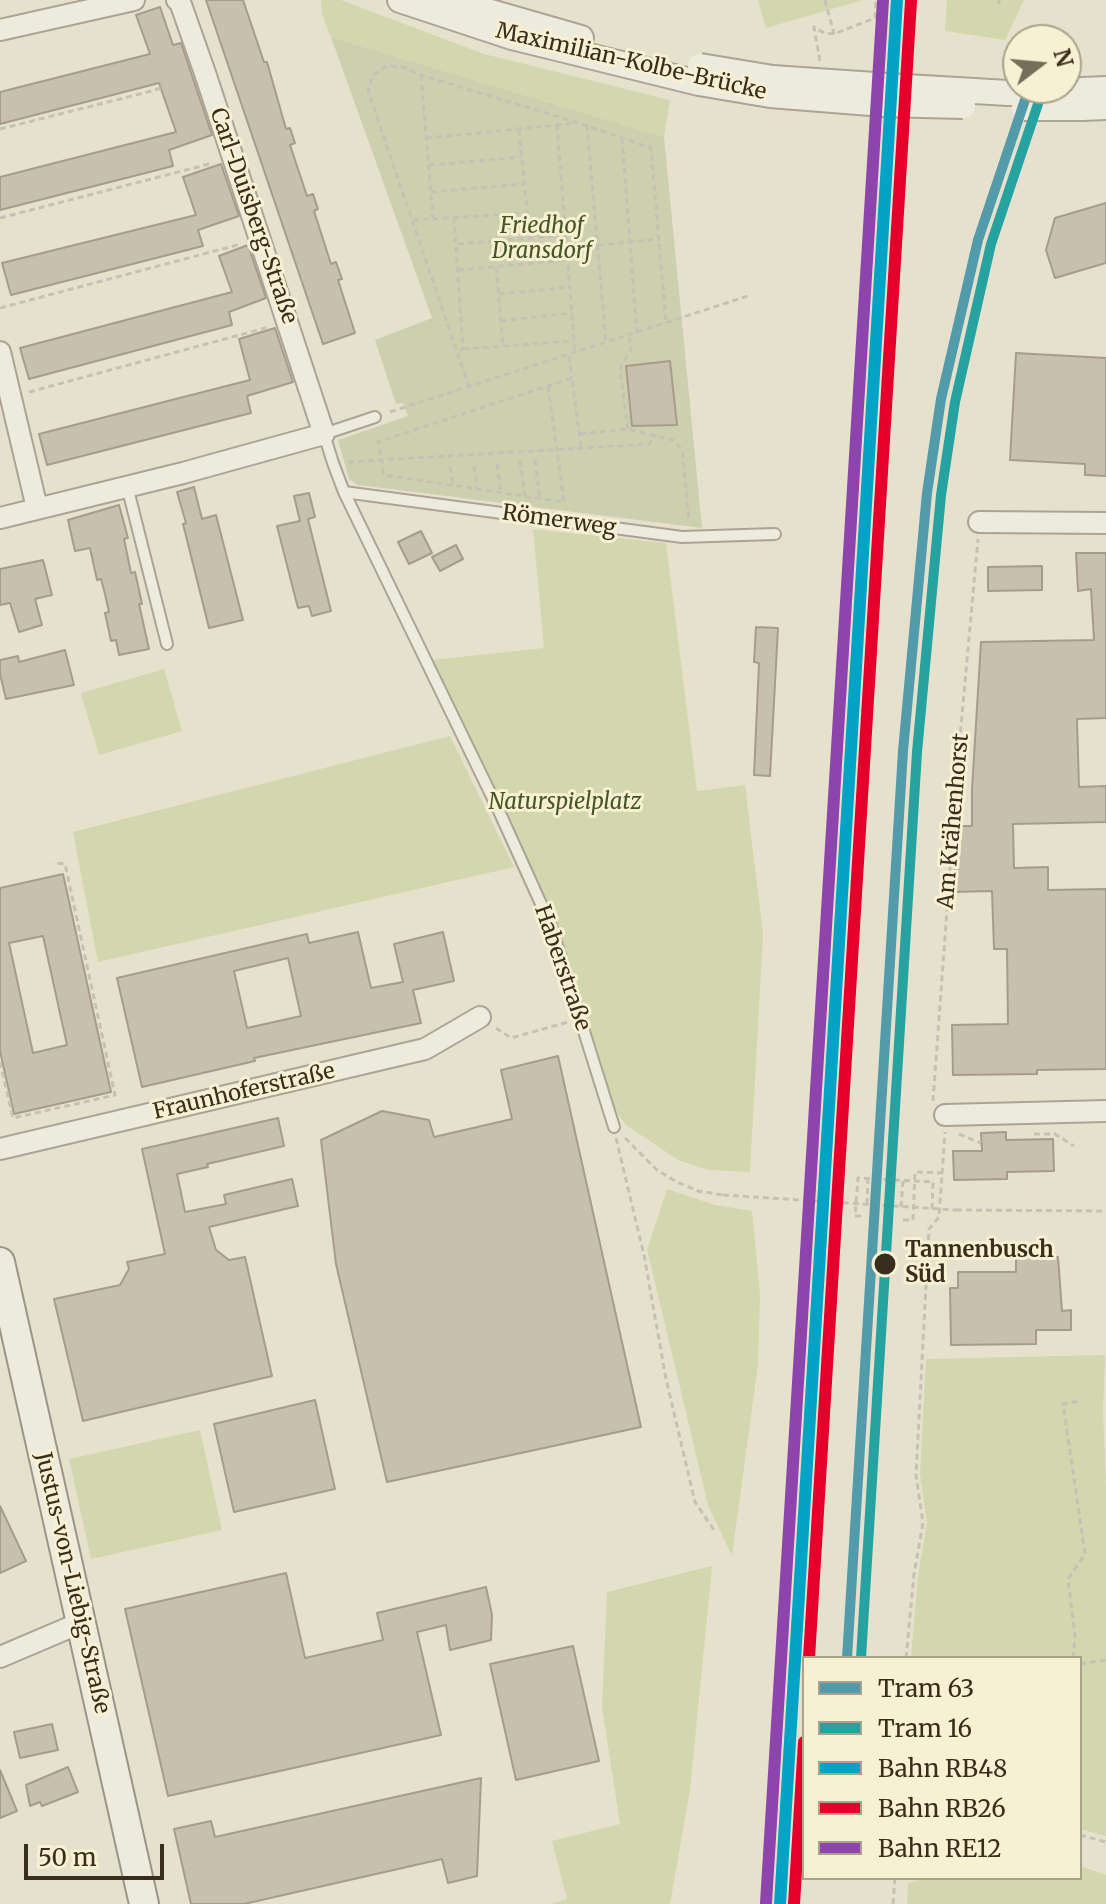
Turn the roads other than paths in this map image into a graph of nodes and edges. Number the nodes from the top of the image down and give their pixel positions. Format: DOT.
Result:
graph roads {
  1 [pos="134,0"];
  2 [pos="177,0"];
  3 [pos="400,0"];
  4 [pos="449,0"];
  5 [pos="0,30"];
  6 [pos="700,74"];
  7 [pos="1094,98"];
  8 [pos="0,352"];
  9 [pos="375,417"];
  10 [pos="324,434"];
  11 [pos="127,486"];
  12 [pos="344,492"];
  13 [pos="37,508"];
  14 [pos="0,518"];
  15 [pos="979,522"];
  16 [pos="1106,523"];
  17 [pos="775,534"];
  18 [pos="167,644"];
  19 [pos="480,1017"];
  20 [pos="1106,1111"];
  21 [pos="945,1122"];
  22 [pos="614,1127"];
  23 [pos="0,1149"];
  24 [pos="0,1262"];
  25 [pos="80,1623"];
  26 [pos="0,1657"];
  27 [pos="144,1904"];
  1 -- 5 [label="street"];
  2 -- 10 [label="street, Carl-Duisberg-Straße"];
  3 -- 6 [label="street, Maximilian-Kolbe-Brücke"];
  4 -- 6 [label="street, Maximilian-Kolbe-Brücke"];
  6 -- 7 [label="street, Maximilian-Kolbe-Brücke, bridge"];
  8 -- 13 [label="street"];
  9 -- 10 [label="lane"];
  10 -- 11 [label="street"];
  10 -- 12 [label="lane, Haberstraße"];
  11 -- 13 [label="street"];
  11 -- 18 [label="lane"];
  12 -- 17 [label="lane, Römerweg"];
  12 -- 22 [label="lane, Haberstraße"];
  13 -- 14 [label="street"];
  15 -- 16 [label="street"];
  19 -- 23 [label="street, Fraunhoferstraße"];
  20 -- 21 [label="street"];
  24 -- 25 [label="main road, Justus-von-Liebig-Straße"];
  25 -- 26 [label="street"];
  25 -- 27 [label="main road, Justus-von-Liebig-Straße"];
}
